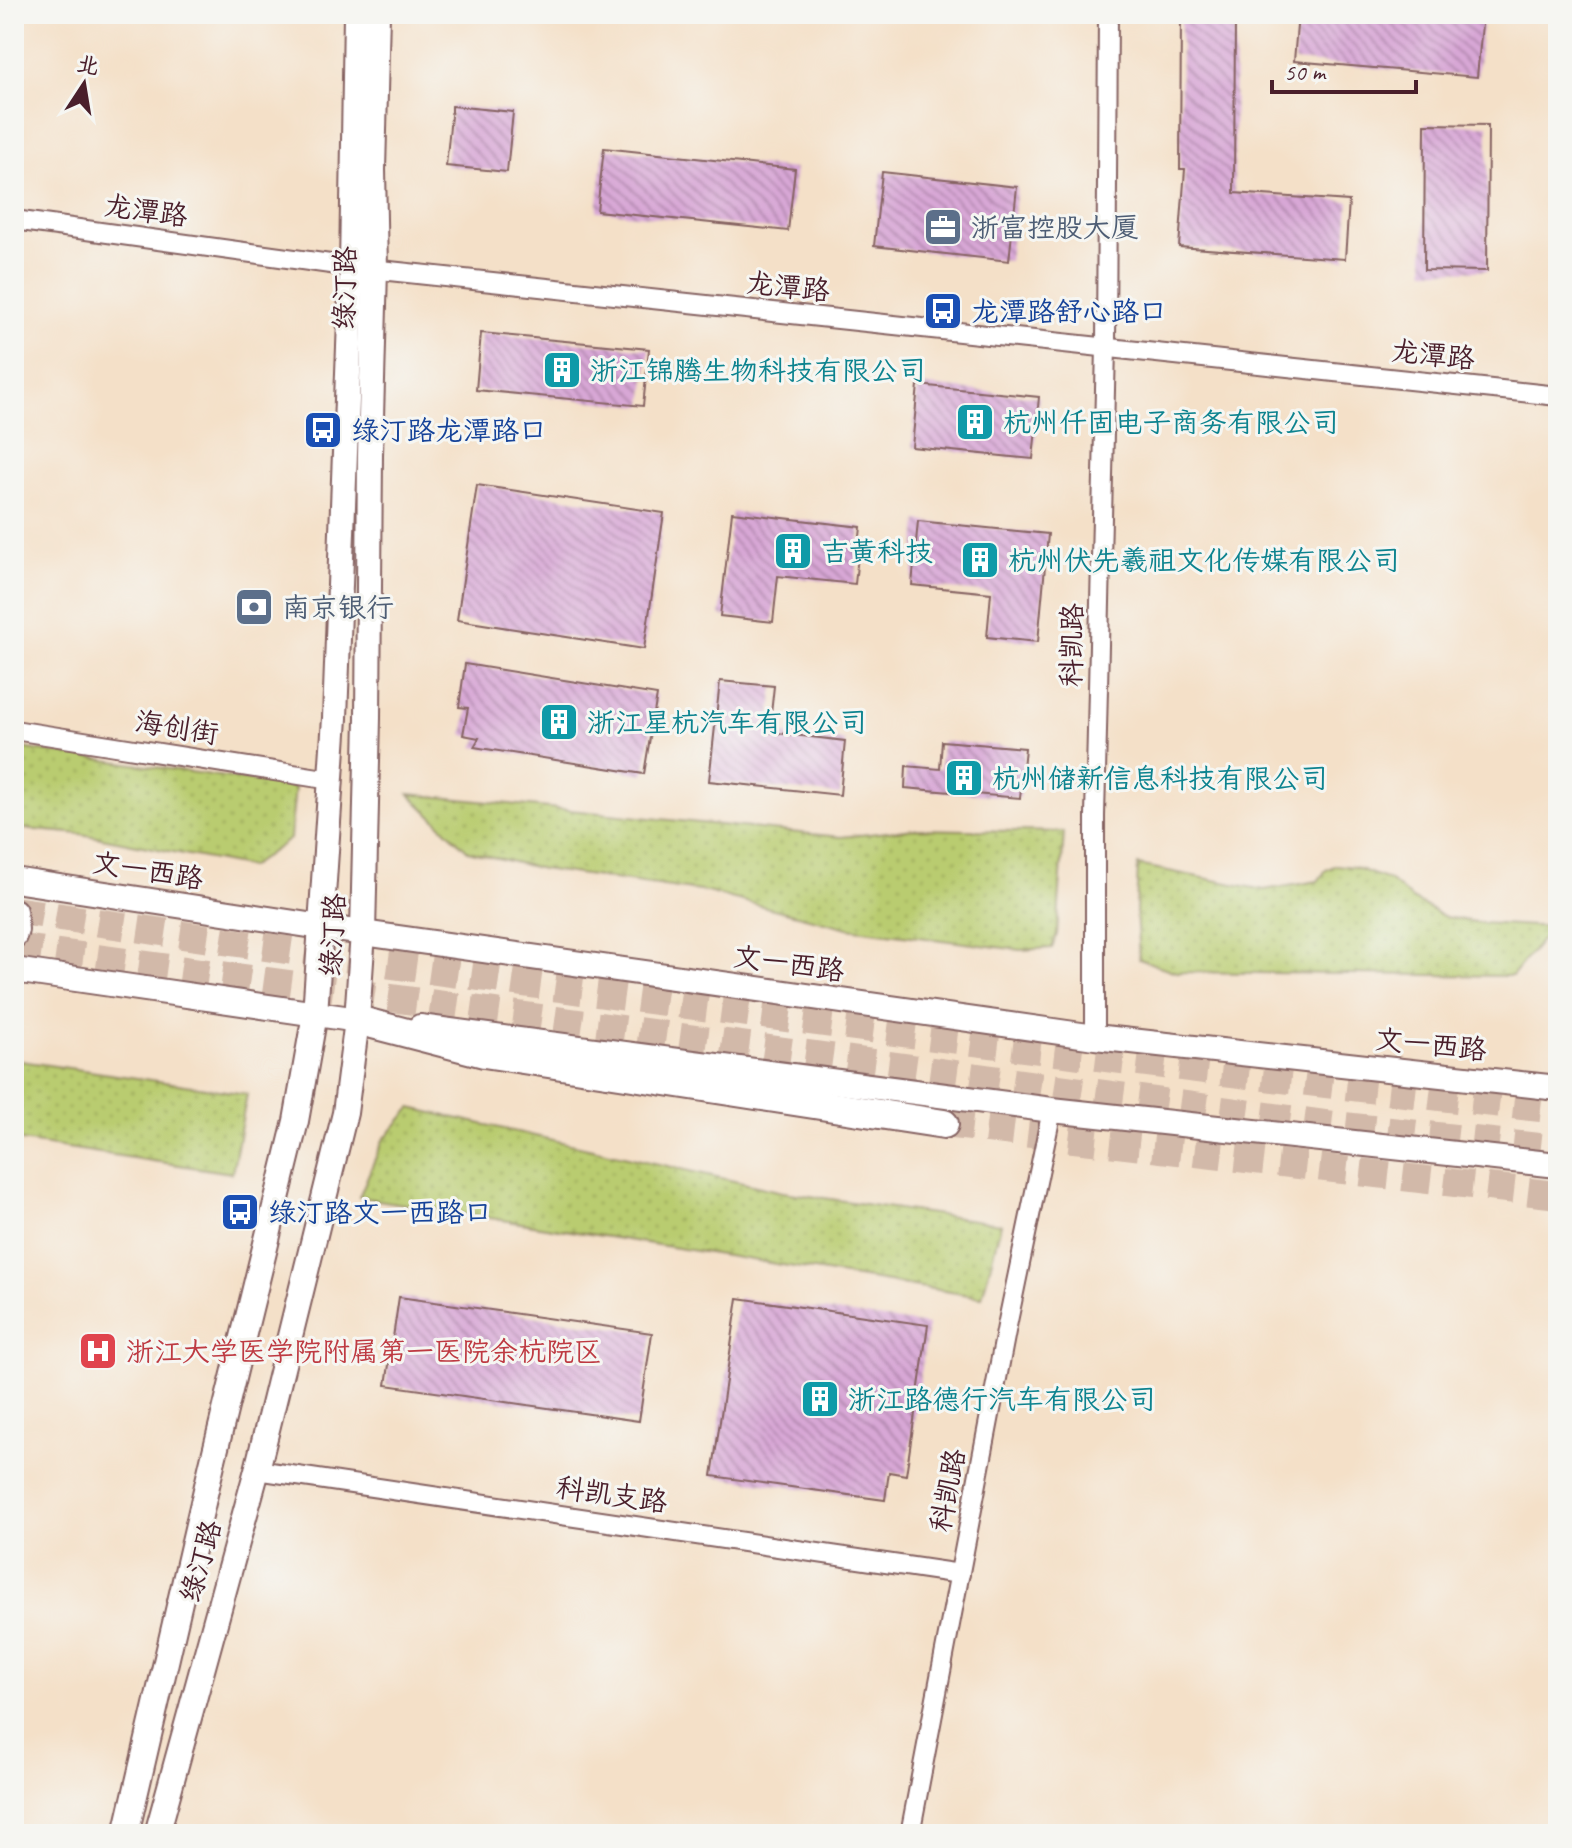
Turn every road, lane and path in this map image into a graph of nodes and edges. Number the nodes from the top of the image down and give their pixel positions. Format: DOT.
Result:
graph roads {
  1 [pos="356,14"];
  2 [pos="377,14"];
  3 [pos="1108,14"];
  4 [pos="14,220"];
  5 [pos="364,268"];
  6 [pos="1106,347"];
  7 [pos="1558,396"];
  8 [pos="14,730"];
  9 [pos="331,780"];
  10 [pos="14,880"];
  11 [pos="14,911"];
  12 [pos="321,927"];
  13 [pos="363,932"];
  14 [pos="14,936"];
  15 [pos="14,970"];
  16 [pos="315,1014"];
  17 [pos="357,1020"];
  18 [pos="1095,1037"];
  19 [pos="1558,1088"];
  20 [pos="1052,1110"];
  21 [pos="944,1124"];
  22 [pos="1558,1165"];
  23 [pos="257,1470"];
  24 [pos="960,1574"];
  25 [pos="126,1834"];
  26 [pos="157,1834"];
  27 [pos="910,1834"];
  1 -- 5 [label="main road, 绿汀路"];
  2 -- 5 [label="main road, 绿汀路"];
  3 -- 6 [label="street, 科凯路"];
  4 -- 5 [label="street, 龙潭路"];
  5 -- 6 [label="street, 龙潭路"];
  5 -- 9 [label="main road, 绿汀路"];
  5 -- 13 [label="main road, 绿汀路"];
  6 -- 7 [label="street, 龙潭路"];
  6 -- 18 [label="street, 科凯路"];
  8 -- 9 [label="street, 海创街"];
  9 -- 12 [label="main road, 绿汀路"];
  10 -- 12 [label="main road, 文一西路"];
  11 -- 14 [label="main road"];
  12 -- 13 [label="main road, 文一西路"];
  12 -- 16 [label="main road, 绿汀路"];
  13 -- 17 [label="main road, 绿汀路"];
  13 -- 18 [label="main road, 文一西路"];
  15 -- 16 [label="main road"];
  16 -- 17 [label="main road"];
  16 -- 25 [label="main road, 绿汀路"];
  17 -- 20 [label="main road"];
  17 -- 21 [label="highway"];
  17 -- 23 [label="main road, 绿汀路"];
  18 -- 19 [label="main road, 文一西路"];
  20 -- 22 [label="main road"];
  20 -- 24 [label="street, 科凯路"];
  23 -- 24 [label="street, 科凯支路"];
  23 -- 26 [label="main road, 绿汀路"];
  24 -- 27 [label="street, 科凯路"];
}
